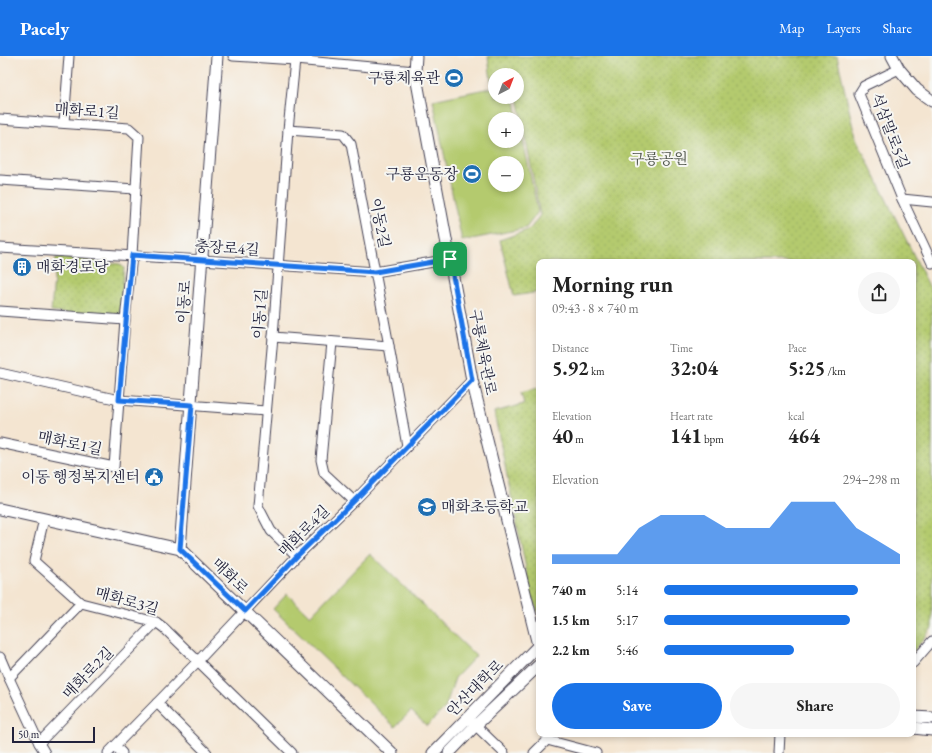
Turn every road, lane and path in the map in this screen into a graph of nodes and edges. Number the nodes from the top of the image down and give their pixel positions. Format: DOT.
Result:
graph roads {
  1 [pos="69,56"];
  2 [pos="217,56"];
  3 [pos="233,56"];
  4 [pos="416,56"];
  5 [pos="892,56"];
  6 [pos="295,60"];
  7 [pos="899,69"];
  8 [pos="415,71"];
  9 [pos="932,101"];
  10 [pos="0,119"];
  11 [pos="64,123"];
  12 [pos="288,130"];
  13 [pos="0,180"];
  14 [pos="135,189"];
  15 [pos="902,199"];
  16 [pos="932,202"];
  17 [pos="0,248"];
  18 [pos="132,255"];
  19 [pos="450,259"];
  20 [pos="202,260"];
  21 [pos="932,262"];
  22 [pos="278,266"];
  23 [pos="375,272"];
  24 [pos="0,312"];
  25 [pos="126,320"];
  26 [pos="273,337"];
  27 [pos="332,342"];
  28 [pos="389,346"];
  29 [pos="0,373"];
  30 [pos="472,380"];
  31 [pos="119,400"];
  32 [pos="192,405"];
  33 [pos="266,411"];
  34 [pos="0,443"];
  35 [pos="407,446"];
  36 [pos="354,501"];
  37 [pos="0,509"];
  38 [pos="44,519"];
  39 [pos="180,549"];
  40 [pos="297,556"];
  41 [pos="81,603"];
  42 [pos="245,611"];
  43 [pos="156,622"];
  44 [pos="536,635"];
  45 [pos="932,641"];
  46 [pos="536,650"];
  47 [pos="0,657"];
  48 [pos="916,660"];
  49 [pos="198,661"];
  50 [pos="536,668"];
  51 [pos="9,678"];
  52 [pos="157,703"];
  53 [pos="467,717"];
  54 [pos="916,717"];
  55 [pos="932,718"];
  56 [pos="476,725"];
  57 [pos="916,728"];
  58 [pos="932,730"];
  59 [pos="780,737"];
  60 [pos="39,743"];
  61 [pos="115,746"];
  62 [pos="45,753"];
  63 [pos="108,753"];
  64 [pos="122,753"];
  65 [pos="208,753"];
  66 [pos="292,753"];
  67 [pos="392,753"];
  68 [pos="433,753"];
  69 [pos="449,753"];
  70 [pos="504,753"];
  71 [pos="534,753"];
  72 [pos="596,753"];
  73 [pos="779,753"];
  1 -- 11 [label="street"];
  2 -- 20 [label="street, 이동로"];
  3 -- 6 [label="street"];
  4 -- 8 [label="street, 구룡체육관로"];
  5 -- 7 [label="street"];
  6 -- 8 [label="street"];
  6 -- 12 [label="street, 이동1길"];
  7 -- 9 [label="street"];
  7 -- 15 [label="street, 석삼말로5길"];
  8 -- 19 [label="street, 구룡체육관로"];
  10 -- 11 [label="street, 매화로1길"];
  11 -- 14 [label="street, 매화로1길"];
  12 -- 22 [label="street, 이동1길"];
  12 -- 23 [label="street, 이동2길"];
  13 -- 14 [label="street"];
  14 -- 18 [label="street, 매화로1길"];
  15 -- 16 [label="street"];
  15 -- 21 [label="street, 석삼말로5길"];
  17 -- 18 [label="street, 충장로4길"];
  18 -- 20 [label="street, 충장로4길"];
  18 -- 25 [label="street, 매화로1길"];
  19 -- 23 [label="street, 충장로4길"];
  19 -- 30 [label="street, 구룡체육관로"];
  20 -- 22 [label="street, 충장로4길"];
  20 -- 32 [label="street, 이동로"];
  22 -- 23 [label="street, 충장로4길"];
  22 -- 26 [label="street, 이동1길"];
  23 -- 28 [label="street, 이동2길"];
  24 -- 25 [label="street"];
  25 -- 31 [label="street, 매화로1길"];
  26 -- 27 [label="street"];
  26 -- 33 [label="street, 이동1길"];
  27 -- 28 [label="street"];
  27 -- 36 [label="street"];
  28 -- 35 [label="street, 이동2길"];
  29 -- 31 [label="street"];
  30 -- 35 [label="street, 매화로4길"];
  30 -- 44 [label="street, 구룡체육관로"];
  31 -- 32 [label="street"];
  31 -- 34 [label="street, 매화로1길"];
  32 -- 33 [label="street"];
  32 -- 39 [label="street, 이동로"];
  33 -- 40 [label="street, 이동1길"];
  35 -- 36 [label="street, 매화로4길"];
  36 -- 40 [label="street, 매화로4길"];
  37 -- 38 [label="street"];
  38 -- 39 [label="street"];
  38 -- 41 [label="street, 매화로3길"];
  39 -- 42 [label="street, 매화로"];
  40 -- 42 [label="street, 매화로4길"];
  41 -- 43 [label="street, 매화로3길"];
  41 -- 51 [label="street"];
  42 -- 49 [label="street, 매화로4길"];
  42 -- 67 [label="street, 매화로"];
  43 -- 49 [label="street, 매화로3길"];
  43 -- 60 [label="street, 매화로2길"];
  45 -- 48 [label="street"];
  46 -- 53 [label="street, 안산대학로"];
  47 -- 51 [label="street"];
  49 -- 52 [label="street, 매화로4길"];
  49 -- 66 [label="street, 매화로3길"];
  50 -- 56 [label="street, 안산대학로"];
  51 -- 60 [label="street"];
  52 -- 61 [label="street, 매화로4길"];
  52 -- 65 [label="street"];
  53 -- 56 [label="street"];
  53 -- 68 [label="street, 안산대학로"];
  54 -- 55 [label="street"];
  56 -- 69 [label="street, 안산대학로"];
  56 -- 70 [label="street"];
  57 -- 58 [label="street"];
  59 -- 73 [label="street"];
  60 -- 62 [label="street"];
  61 -- 63 [label="street, 매화로4길"];
  61 -- 64 [label="street"];
  71 -- 72 [label="street"];
}
